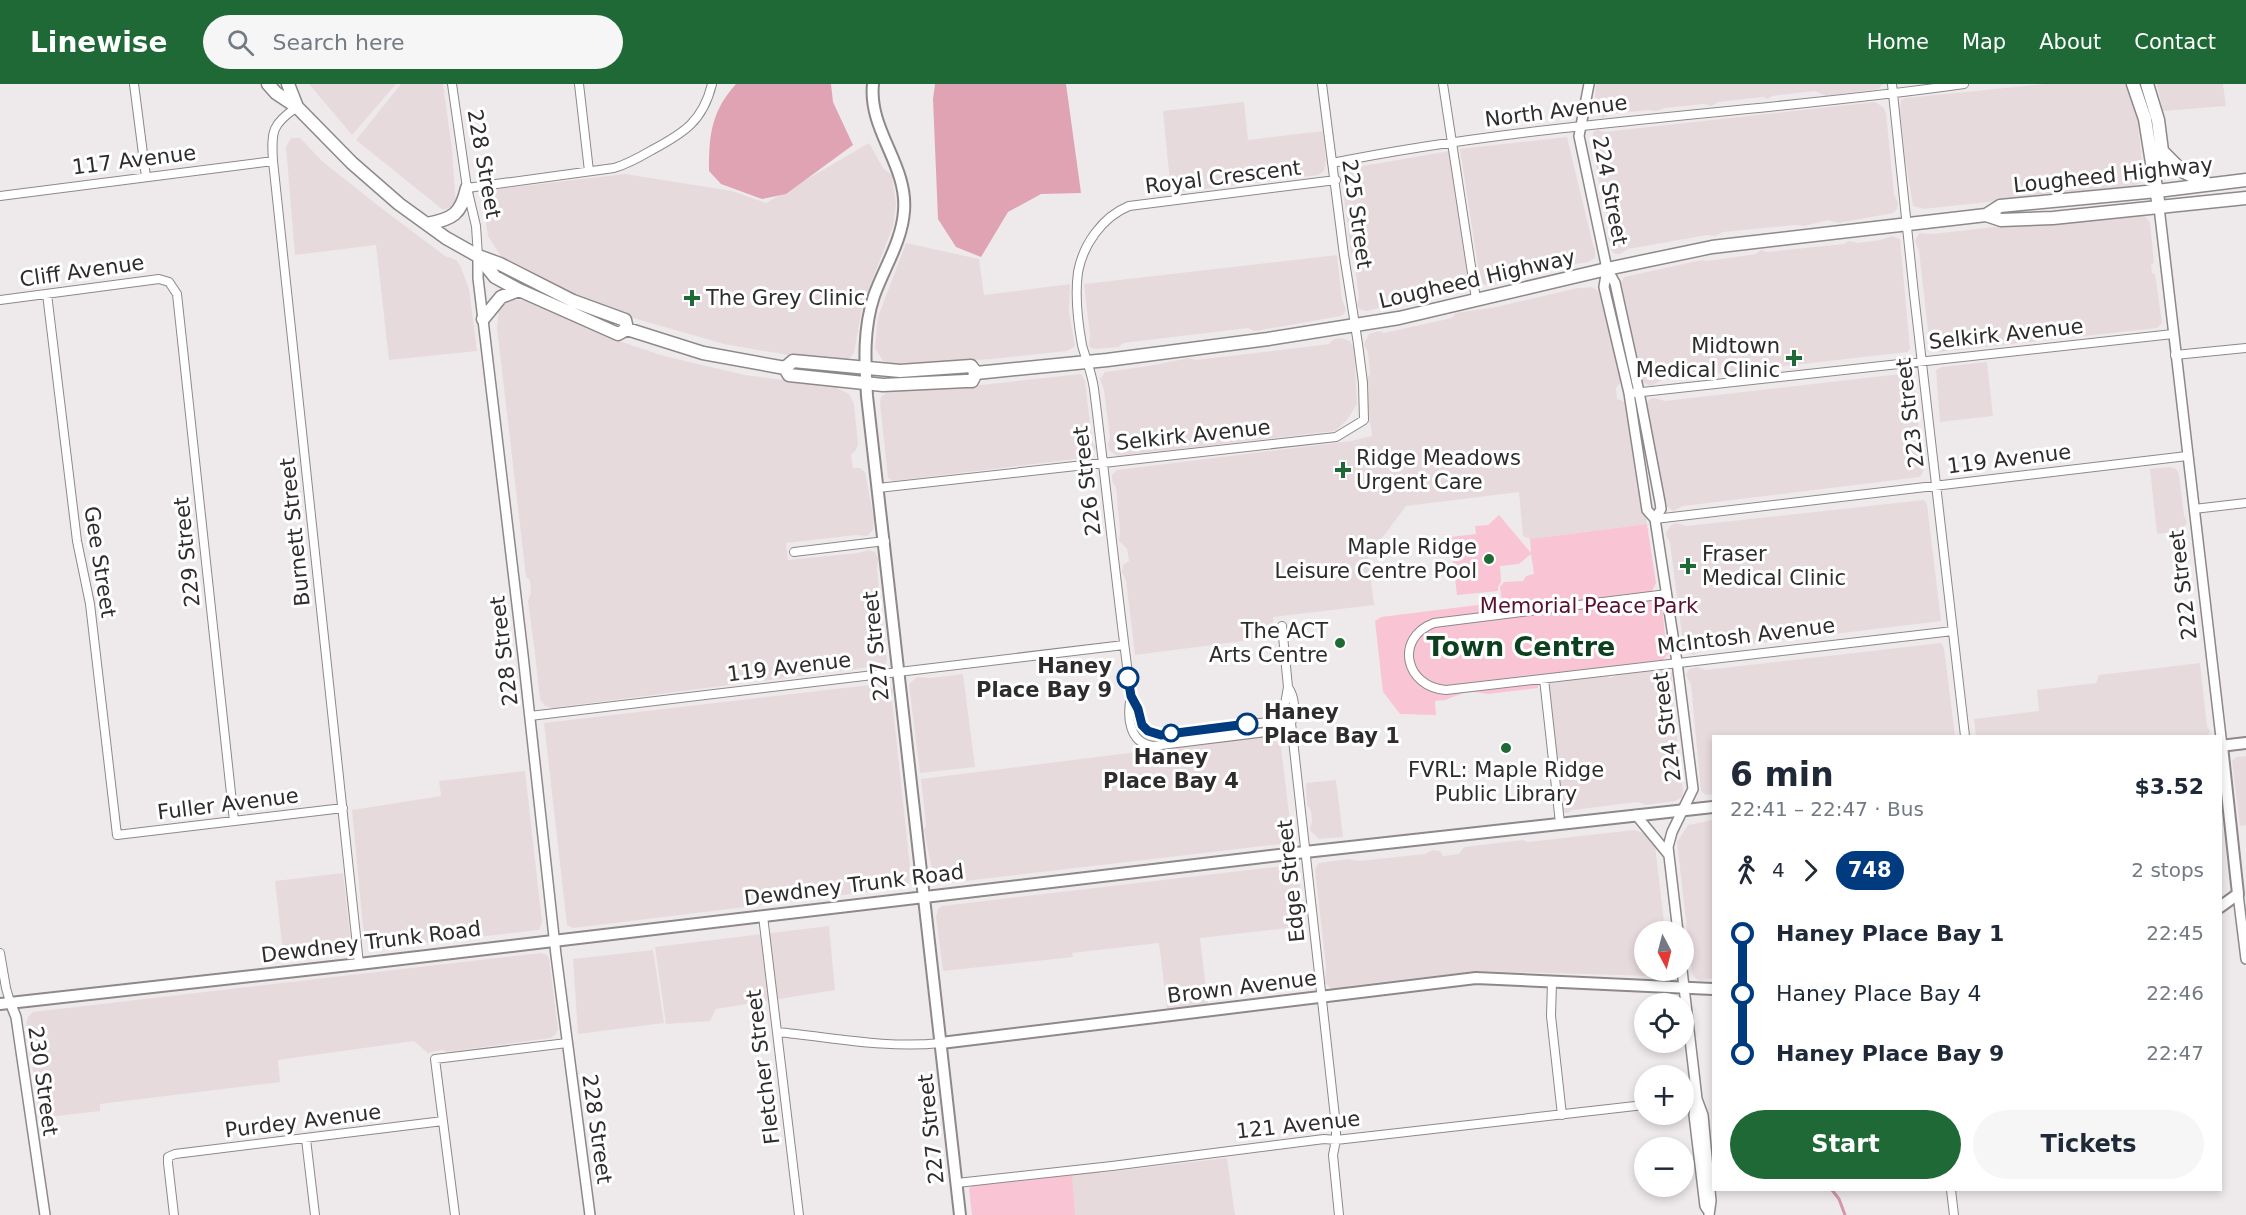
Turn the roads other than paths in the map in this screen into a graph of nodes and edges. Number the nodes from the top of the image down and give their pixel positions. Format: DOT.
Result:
graph roads {
  1 [pos="134,84"];
  2 [pos="268,84"];
  3 [pos="288,84"];
  4 [pos="452,84"];
  5 [pos="579,84"];
  6 [pos="712,84"];
  7 [pos="873,84"];
  8 [pos="1322,84"];
  9 [pos="1443,84"];
  10 [pos="1589,84"];
  11 [pos="1892,84"];
  12 [pos="1964,84"];
  13 [pos="2133,84"];
  14 [pos="2148,84"];
  15 [pos="1893,93"];
  16 [pos="297,107"];
  17 [pos="1581,126"];
  18 [pos="1452,141"];
  19 [pos="2162,151"];
  20 [pos="273,161"];
  21 [pos="1332,163"];
  22 [pos="2154,170"];
  23 [pos="589,171"];
  24 [pos="146,177"];
  25 [pos="1336,180"];
  26 [pos="2246,180"];
  27 [pos="2209,185"];
  28 [pos="467,188"];
  29 [pos="2157,191"];
  30 [pos="0,196"];
  31 [pos="2246,198"];
  32 [pos="2159,207"];
  33 [pos="1116,213"];
  34 [pos="1986,215"];
  35 [pos="427,224"];
  36 [pos="1906,224"];
  37 [pos="478,256"];
  38 [pos="1607,269"];
  39 [pos="170,282"];
  40 [pos="519,290"];
  41 [pos="47,294"];
  42 [pos="1476,299"];
  43 [pos="0,300"];
  44 [pos="483,319"];
  45 [pos="1354,325"];
  46 [pos="627,329"];
  47 [pos="2173,334"];
  48 [pos="2246,348"];
  49 [pos="2175,356"];
  50 [pos="1922,360"];
  51 [pos="1087,362"];
  52 [pos="785,368"];
  53 [pos="866,368"];
  54 [pos="976,373"];
  55 [pos="866,383"];
  56 [pos="1634,393"];
  57 [pos="1364,420"];
  58 [pos="2187,456"];
  59 [pos="1103,463"];
  60 [pos="1937,486"];
  61 [pos="878,488"];
  62 [pos="2246,503"];
  63 [pos="2194,509"];
  64 [pos="1655,519"];
  65 [pos="885,541"];
  66 [pos="794,552"];
  67 [pos="1667,594"];
  68 [pos="1282,627"];
  69 [pos="1953,631"];
  70 [pos="1124,645"];
  71 [pos="1677,662"];
  72 [pos="899,671"];
  73 [pos="1544,679"];
  74 [pos="1131,696"];
  75 [pos="530,716"];
  76 [pos="1291,726"];
  77 [pos="1965,735"];
  78 [pos="2220,735"];
  79 [pos="2246,743"];
  80 [pos="2222,746"];
  81 [pos="2222,753"];
  82 [pos="1712,807"];
  83 [pos="343,808"];
  84 [pos="1684,810"];
  85 [pos="1636,815"];
  86 [pos="234,821"];
  87 [pos="1560,823"];
  88 [pos="117,835"];
  89 [pos="1305,852"];
  90 [pos="1668,854"];
  91 [pos="2242,893"];
  92 [pos="924,897"];
  93 [pos="2222,906"];
  94 [pos="763,916"];
  95 [pos="1677,921"];
  96 [pos="555,940"];
  97 [pos="0,953"];
  98 [pos="2246,959"];
  99 [pos="359,964"];
  100 [pos="1683,981"];
  101 [pos="1552,982"];
  102 [pos="1684,988"];
  103 [pos="1712,989"];
  104 [pos="1322,998"];
  105 [pos="5,1003"];
  106 [pos="777,1032"];
  107 [pos="567,1043"];
  108 [pos="941,1043"];
  109 [pos="1696,1099"];
  110 [pos="1634,1106"];
  111 [pos="1562,1115"];
  112 [pos="443,1122"];
  113 [pos="306,1139"];
  114 [pos="1336,1140"];
  115 [pos="957,1183"];
  116 [pos="1951,1191"];
  117 [pos="1709,1214"];
  118 [pos="45,1215"];
  119 [pos="174,1215"];
  120 [pos="315,1215"];
  121 [pos="455,1215"];
  122 [pos="590,1215"];
  123 [pos="799,1215"];
  124 [pos="960,1215"];
  125 [pos="1339,1215"];
  126 [pos="1954,1215"];
  1 -- 24 [label="street"];
  2 -- 16 [label="main road, Lougheed Highway"];
  3 -- 16 [label="main road, Lougheed Highway"];
  4 -- 28 [label="street, 228 Street"];
  5 -- 23 [label="street"];
  6 -- 23 [label="street"];
  7 -- 53 [label="main road, 227 Street"];
  8 -- 21 [label="street, 225 Street"];
  9 -- 18 [label="street"];
  10 -- 17 [label="street, 224 Street"];
  11 -- 15 [label="street, 223 Street"];
  12 -- 15 [label="street, North Avenue"];
  13 -- 22 [label="main road"];
  14 -- 19 [label="main road"];
  15 -- 17 [label="street, North Avenue"];
  15 -- 36 [label="street, 223 Street"];
  16 -- 20 [label="street, Burnett Street"];
  16 -- 35 [label="main road, Lougheed Highway"];
  17 -- 18 [label="street, North Avenue"];
  17 -- 38 [label="street, 224 Street"];
  18 -- 21 [label="street, North Avenue"];
  18 -- 42 [label="street"];
  19 -- 22 [label="main road"];
  19 -- 27 [label="main road"];
  20 -- 24 [label="street, 117 Avenue"];
  20 -- 83 [label="street, Burnett Street"];
  21 -- 25 [label="street, 225 Street"];
  22 -- 29 [label="main road"];
  23 -- 28 [label="street"];
  24 -- 30 [label="street, 117 Avenue"];
  25 -- 33 [label="street, Royal Crescent"];
  25 -- 45 [label="street, 225 Street"];
  26 -- 27 [label="main road, Lougheed Highway"];
  27 -- 29 [label="main road, Lougheed Highway"];
  28 -- 35 [label="main road"];
  28 -- 37 [label="street, 228 Street"];
  29 -- 32 [label="main road"];
  29 -- 34 [label="main road, Lougheed Highway"];
  31 -- 32 [label="main road, Lougheed Highway"];
  32 -- 34 [label="main road, Lougheed Highway"];
  32 -- 47 [label="street, 222 Street"];
  33 -- 51 [label="street, 226 Street"];
  34 -- 36 [label="main road, Lougheed Highway"];
  35 -- 37 [label="main road, Lougheed Highway"];
  36 -- 38 [label="main road, Lougheed Highway"];
  36 -- 50 [label="street, 223 Street"];
  37 -- 40 [label="main road, Lougheed Highway"];
  37 -- 44 [label="street, 228 Street"];
  37 -- 46 [label="main road, Lougheed Highway"];
  38 -- 42 [label="main road, Lougheed Highway"];
  38 -- 56 [label="street, 224 Street"];
  39 -- 41 [label="street, Cliff Avenue"];
  39 -- 86 [label="street, 229 Street"];
  40 -- 44 [label="main road"];
  40 -- 46 [label="main road, Lougheed Highway"];
  41 -- 43 [label="street, Cliff Avenue"];
  41 -- 88 [label="street, Gee Street"];
  42 -- 45 [label="main road, Lougheed Highway"];
  44 -- 75 [label="street, 228 Street"];
  45 -- 51 [label="main road, Lougheed Highway"];
  45 -- 57 [label="street, 225 Street"];
  46 -- 52 [label="main road, Lougheed Highway"];
  47 -- 49 [label="street, 222 Street"];
  47 -- 50 [label="street, Selkirk Avenue"];
  48 -- 49 [label="street"];
  49 -- 58 [label="street, 222 Street"];
  50 -- 56 [label="street, Selkirk Avenue"];
  50 -- 60 [label="street, 223 Street"];
  51 -- 54 [label="main road, Lougheed Highway"];
  51 -- 59 [label="street, 226 Street"];
  52 -- 53 [label="main road, Lougheed Highway"];
  52 -- 55 [label="main road, Lougheed Highway"];
  53 -- 54 [label="main road, Lougheed Highway"];
  53 -- 55 [label="main road, 227 Street"];
  54 -- 55 [label="main road, Lougheed Highway"];
  55 -- 61 [label="main road, 227 Street"];
  56 -- 64 [label="street, 224 Street"];
  56 -- 64 [label="street, 224 Street"];
  57 -- 59 [label="street, Selkirk Avenue"];
  58 -- 60 [label="street, 119 Avenue"];
  58 -- 63 [label="street, 222 Street"];
  59 -- 61 [label="street, Selkirk Avenue"];
  59 -- 70 [label="street, 226 Street"];
  60 -- 64 [label="street, 119 Avenue"];
  60 -- 69 [label="street, 223 Street"];
  61 -- 65 [label="main road, 227 Street"];
  62 -- 63 [label="street"];
  63 -- 78 [label="street, 222 Street"];
  64 -- 67 [label="street, 224 Street"];
  65 -- 66 [label="street"];
  65 -- 72 [label="main road, 227 Street"];
  67 -- 71 [label="street, 224 Street"];
  67 -- 73 [label="street, McIntosh Avenue"];
  68 -- 76 [label="street, Edge Street"];
  69 -- 71 [label="street, McIntosh Avenue"];
  69 -- 77 [label="street, 223 Street"];
  70 -- 72 [label="street, 119 Avenue"];
  70 -- 74 [label="street, 226 Street"];
  71 -- 73 [label="street, McIntosh Avenue"];
  71 -- 84 [label="street, 224 Street"];
  72 -- 75 [label="street, 119 Avenue"];
  72 -- 92 [label="main road, 227 Street"];
  73 -- 87 [label="street"];
  74 -- 76 [label="street"];
  74 -- 76 [label="street, 226 Street"];
  75 -- 96 [label="street, 228 Street"];
  76 -- 89 [label="street, Edge Street"];
  79 -- 80 [label="main road"];
  81 -- 91 [label="main road, 222 Street"];
  82 -- 84 [label="main road, Dewdney Trunk Road"];
  83 -- 86 [label="street, Fuller Avenue"];
  83 -- 99 [label="street, Burnett Street"];
  84 -- 85 [label="main road, Dewdney Trunk Road"];
  84 -- 90 [label="street, 224 Street"];
  85 -- 87 [label="main road, Dewdney Trunk Road"];
  85 -- 90 [label="street, 224 Street"];
  86 -- 88 [label="street, Fuller Avenue"];
  87 -- 89 [label="main road, Dewdney Trunk Road"];
  89 -- 92 [label="main road, Dewdney Trunk Road"];
  89 -- 104 [label="street, Edge Street"];
  90 -- 95 [label="street, 224 Street"];
  91 -- 93 [label="main road"];
  91 -- 98 [label="street, 222 Street"];
  92 -- 94 [label="main road, Dewdney Trunk Road"];
  92 -- 108 [label="main road, 227 Street"];
  94 -- 96 [label="main road, Dewdney Trunk Road"];
  94 -- 106 [label="street, Fletcher Street"];
  96 -- 99 [label="main road, Dewdney Trunk Road"];
  96 -- 107 [label="street, 228 Street"];
  97 -- 105 [label="street, 230 Street"];
  99 -- 105 [label="main road, Dewdney Trunk Road"];
  100 -- 102 [label="street"];
  101 -- 102 [label="main road, Brown Avenue"];
  101 -- 104 [label="main road, Brown Avenue"];
  101 -- 111 [label="street"];
  102 -- 103 [label="main road, Brown Avenue"];
  102 -- 109 [label="street"];
  104 -- 108 [label="main road, Brown Avenue"];
  104 -- 114 [label="street, Edge Street"];
  105 -- 118 [label="street, 230 Street"];
  106 -- 108 [label="street, Brown Avenue"];
  106 -- 123 [label="street, Fletcher Street"];
  107 -- 112 [label="street"];
  107 -- 122 [label="street, 228 Street"];
  108 -- 115 [label="main road, 227 Street"];
  109 -- 117 [label="street"];
  110 -- 111 [label="street, 121 Avenue"];
  111 -- 114 [label="street, 121 Avenue"];
  112 -- 113 [label="street, Purdey Avenue"];
  112 -- 121 [label="street"];
  113 -- 119 [label="street, Purdey Avenue"];
  113 -- 120 [label="street"];
  114 -- 115 [label="street, 121 Avenue"];
  114 -- 125 [label="street, Edge Street"];
  115 -- 124 [label="main road, 227 Street"];
  116 -- 126 [label="street"];
}
